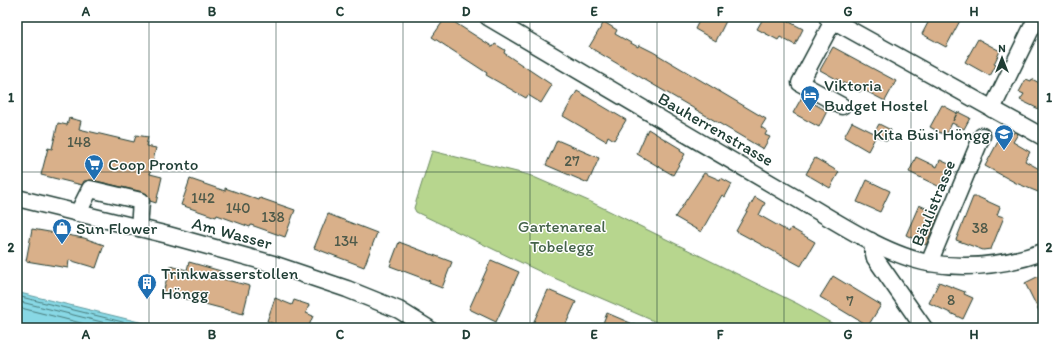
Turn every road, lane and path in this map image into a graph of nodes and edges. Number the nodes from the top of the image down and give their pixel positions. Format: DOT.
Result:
graph roads {
  1 [pos="488,17"];
  2 [pos="1037,17"];
  3 [pos="830,19"];
  4 [pos="842,106"];
  5 [pos="992,109"];
  6 [pos="982,136"];
  7 [pos="1043,137"];
  8 [pos="17,198"];
  9 [pos="78,213"];
  10 [pos="139,228"];
  11 [pos="871,241"];
  12 [pos="1043,252"];
  13 [pos="929,263"];
  14 [pos="428,328"];
  15 [pos="924,328"];
  1 -- 11 [label="street, Bauherrenstrasse"];
  2 -- 5 [label="street"];
  3 -- 4 [label="street"];
  3 -- 5 [label="street"];
  5 -- 7 [label="street"];
  6 -- 13 [label="street, Bäulistrasse"];
  8 -- 9 [label="street, Am Wasser"];
  9 -- 10 [label="street, Am Wasser"];
  9 -- 10 [label="street"];
  10 -- 14 [label="street, Am Wasser"];
  11 -- 13 [label="street, Bauherrenstrasse"];
  11 -- 15 [label="street"];
  12 -- 13 [label="street, Bauherrenstrasse"];
}
